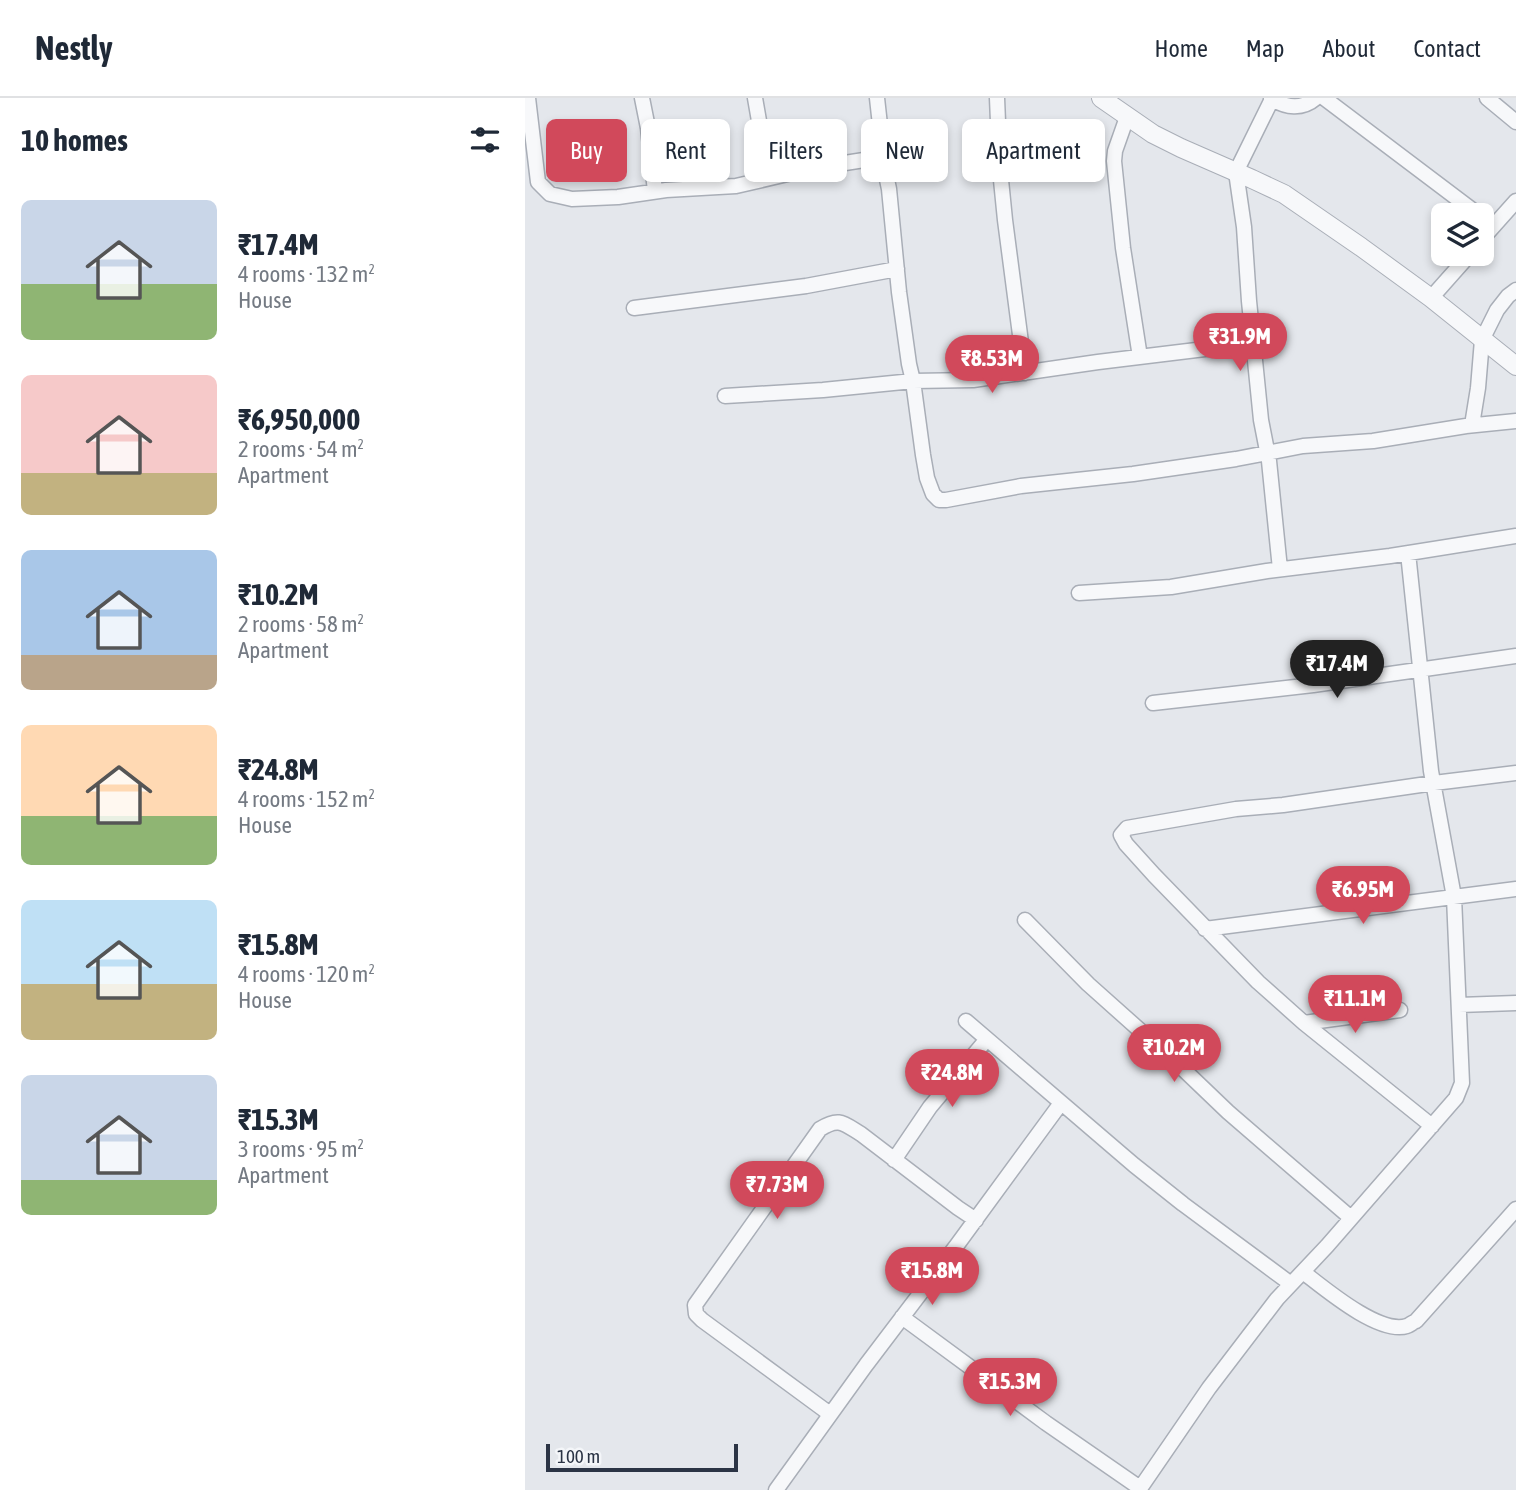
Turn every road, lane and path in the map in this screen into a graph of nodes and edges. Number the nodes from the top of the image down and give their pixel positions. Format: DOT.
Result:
graph roads {
  1 [pos="528,98"];
  2 [pos="642,98"];
  3 [pos="755,98"];
  4 [pos="877,98"];
  5 [pos="997,98"];
  6 [pos="1101,98"];
  7 [pos="1317,98"];
  8 [pos="1324,98"];
  9 [pos="1487,98"];
  10 [pos="1271,99"];
  11 [pos="1127,117"];
  12 [pos="759,119"];
  13 [pos="879,119"];
  14 [pos="1516,122"];
  15 [pos="1236,172"];
  16 [pos="752,182"];
  17 [pos="888,182"];
  18 [pos="655,191"];
  19 [pos="1516,201"];
  20 [pos="1463,203"];
  21 [pos="1494,214"];
  22 [pos="1459,266"];
  23 [pos="897,269"];
  24 [pos="1516,290"];
  25 [pos="1431,298"];
  26 [pos="633,308"];
  27 [pos="1482,340"];
  28 [pos="1254,343"];
  29 [pos="1140,357"];
  30 [pos="1516,366"];
  31 [pos="1024,373"];
  32 [pos="913,380"];
  33 [pos="725,396"];
  34 [pos="1516,421"];
  35 [pos="1472,425"];
  36 [pos="1267,452"];
  37 [pos="1516,537"];
  38 [pos="1408,553"];
  39 [pos="1280,569"];
  40 [pos="1079,593"];
  41 [pos="1516,656"];
  42 [pos="1421,671"];
  43 [pos="1153,703"];
  44 [pos="1516,774"];
  45 [pos="1434,783"];
  46 [pos="1516,889"];
  47 [pos="1454,897"];
  48 [pos="1025,920"];
  49 [pos="1205,929"];
  50 [pos="1516,1003"];
  51 [pos="1459,1005"];
  52 [pos="1400,1010"];
  53 [pos="966,1021"];
  54 [pos="1304,1023"];
  55 [pos="987,1040"];
  56 [pos="1061,1103"];
  57 [pos="1432,1126"];
  58 [pos="894,1160"];
  59 [pos="1516,1209"];
  60 [pos="1351,1218"];
  61 [pos="976,1220"];
  62 [pos="1303,1272"];
  63 [pos="1291,1284"];
  64 [pos="902,1317"];
  65 [pos="831,1414"];
  66 [pos="1139,1489"];
  67 [pos="776,1490"];
  1 -- 18 [label="street"];
  2 -- 18 [label="street"];
  3 -- 12 [label="street"];
  4 -- 13 [label="street"];
  5 -- 31 [label="street"];
  6 -- 11 [label="street"];
  7 -- 10 [label="street"];
  8 -- 20 [label="street"];
  9 -- 14 [label="street"];
  10 -- 15 [label="street"];
  11 -- 15 [label="street"];
  11 -- 29 [label="street"];
  15 -- 25 [label="street"];
  15 -- 28 [label="street"];
  16 -- 18 [label="street"];
  17 -- 23 [label="street"];
  19 -- 21 [label="street"];
  22 -- 25 [label="street"];
  23 -- 26 [label="street"];
  23 -- 32 [label="street"];
  24 -- 27 [label="street"];
  25 -- 27 [label="street"];
  27 -- 30 [label="street"];
  27 -- 35 [label="street"];
  28 -- 29 [label="street"];
  28 -- 36 [label="street"];
  29 -- 31 [label="street"];
  31 -- 32 [label="street"];
  32 -- 33 [label="street"];
  32 -- 36 [label="street"];
  34 -- 35 [label="street"];
  35 -- 36 [label="street"];
  36 -- 39 [label="street"];
  37 -- 38 [label="street"];
  38 -- 39 [label="street"];
  38 -- 42 [label="street"];
  39 -- 40 [label="street"];
  41 -- 42 [label="street"];
  42 -- 43 [label="street"];
  42 -- 45 [label="street"];
  44 -- 45 [label="street"];
  45 -- 47 [label="street"];
  45 -- 49 [label="street"];
  46 -- 47 [label="street"];
  47 -- 49 [label="street"];
  47 -- 51 [label="street"];
  48 -- 60 [label="street"];
  49 -- 54 [label="street"];
  50 -- 51 [label="street"];
  51 -- 57 [label="street"];
  52 -- 54 [label="street"];
  53 -- 55 [label="street"];
  54 -- 57 [label="street"];
  55 -- 56 [label="street"];
  55 -- 58 [label="street"];
  56 -- 61 [label="street"];
  56 -- 63 [label="street"];
  57 -- 60 [label="street"];
  58 -- 61 [label="street"];
  58 -- 65 [label="street"];
  59 -- 62 [label="street"];
  60 -- 62 [label="street"];
  61 -- 64 [label="street"];
  62 -- 63 [label="street"];
  63 -- 66 [label="street"];
  64 -- 65 [label="street"];
  64 -- 66 [label="street"];
  65 -- 67 [label="street"];
}
